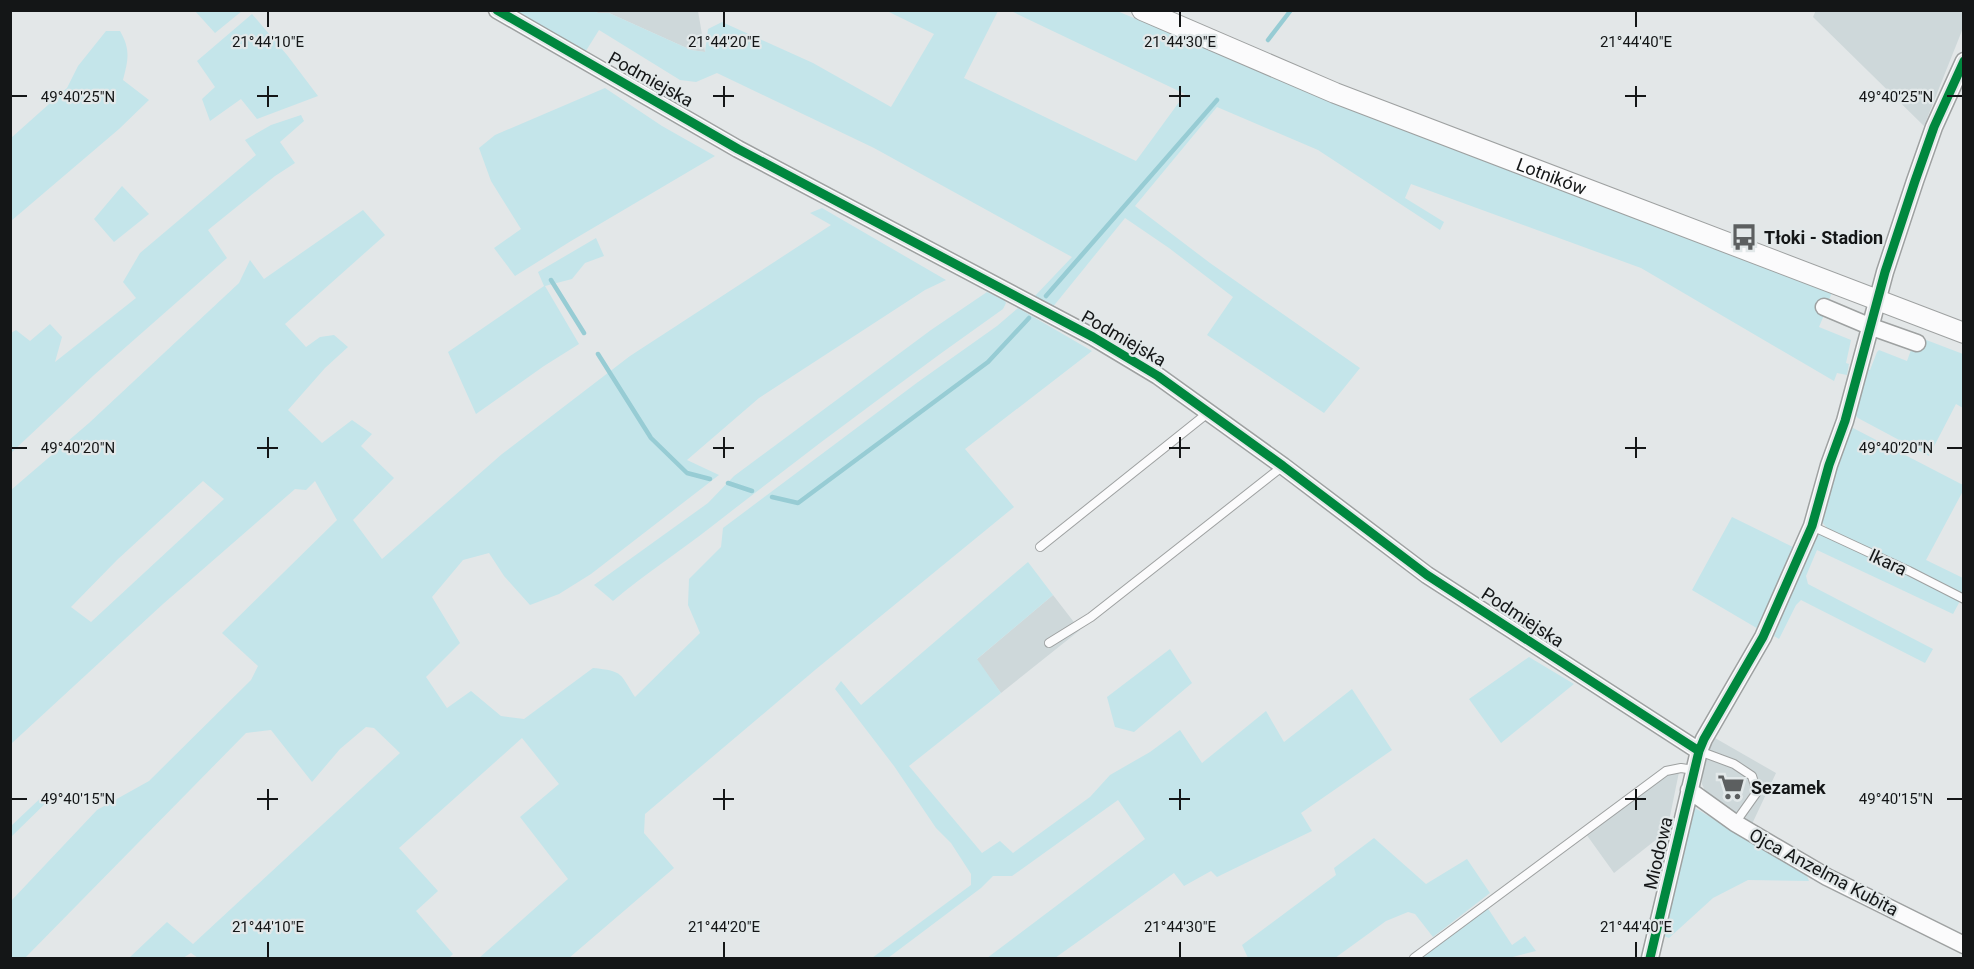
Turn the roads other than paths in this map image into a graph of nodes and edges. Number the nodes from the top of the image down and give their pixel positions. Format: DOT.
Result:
graph roads {
  1 [pos="497,10"];
  2 [pos="1143,10"];
  3 [pos="1964,61"];
  4 [pos="1878,300"];
  5 [pos="1824,307"];
  6 [pos="1869,326"];
  7 [pos="1964,333"];
  8 [pos="1917,343"];
  9 [pos="1209,412"];
  10 [pos="1283,466"];
  11 [pos="1812,526"];
  12 [pos="1040,547"];
  13 [pos="1964,600"];
  14 [pos="1049,643"];
  15 [pos="1699,751"];
  16 [pos="1694,770"];
  17 [pos="1689,790"];
  18 [pos="1735,823"];
  19 [pos="1964,945"];
  20 [pos="1414,958"];
  21 [pos="1650,958"];
  1 -- 9 [label="street, Podmiejska"];
  2 -- 4 [label="street, Lotników"];
  3 -- 4 [label="street, Miodowa"];
  4 -- 6 [label="street, Miodowa"];
  4 -- 7 [label="street, Lotników"];
  5 -- 6 [label="street"];
  6 -- 8 [label="street"];
  6 -- 11 [label="street, Miodowa"];
  9 -- 10 [label="street, Podmiejska"];
  9 -- 12 [label="lane"];
  10 -- 14 [label="lane"];
  10 -- 15 [label="street, Podmiejska"];
  11 -- 13 [label="lane, Ikara"];
  11 -- 15 [label="street, Miodowa"];
  15 -- 16 [label="street, Miodowa"];
  15 -- 18 [label="lane"];
  16 -- 17 [label="street, Miodowa"];
  16 -- 20 [label="lane"];
  17 -- 18 [label="street, Ojca Anzelma Kubita"];
  17 -- 21 [label="street, Miodowa"];
  18 -- 19 [label="street, Ojca Anzelma Kubita"];
}
